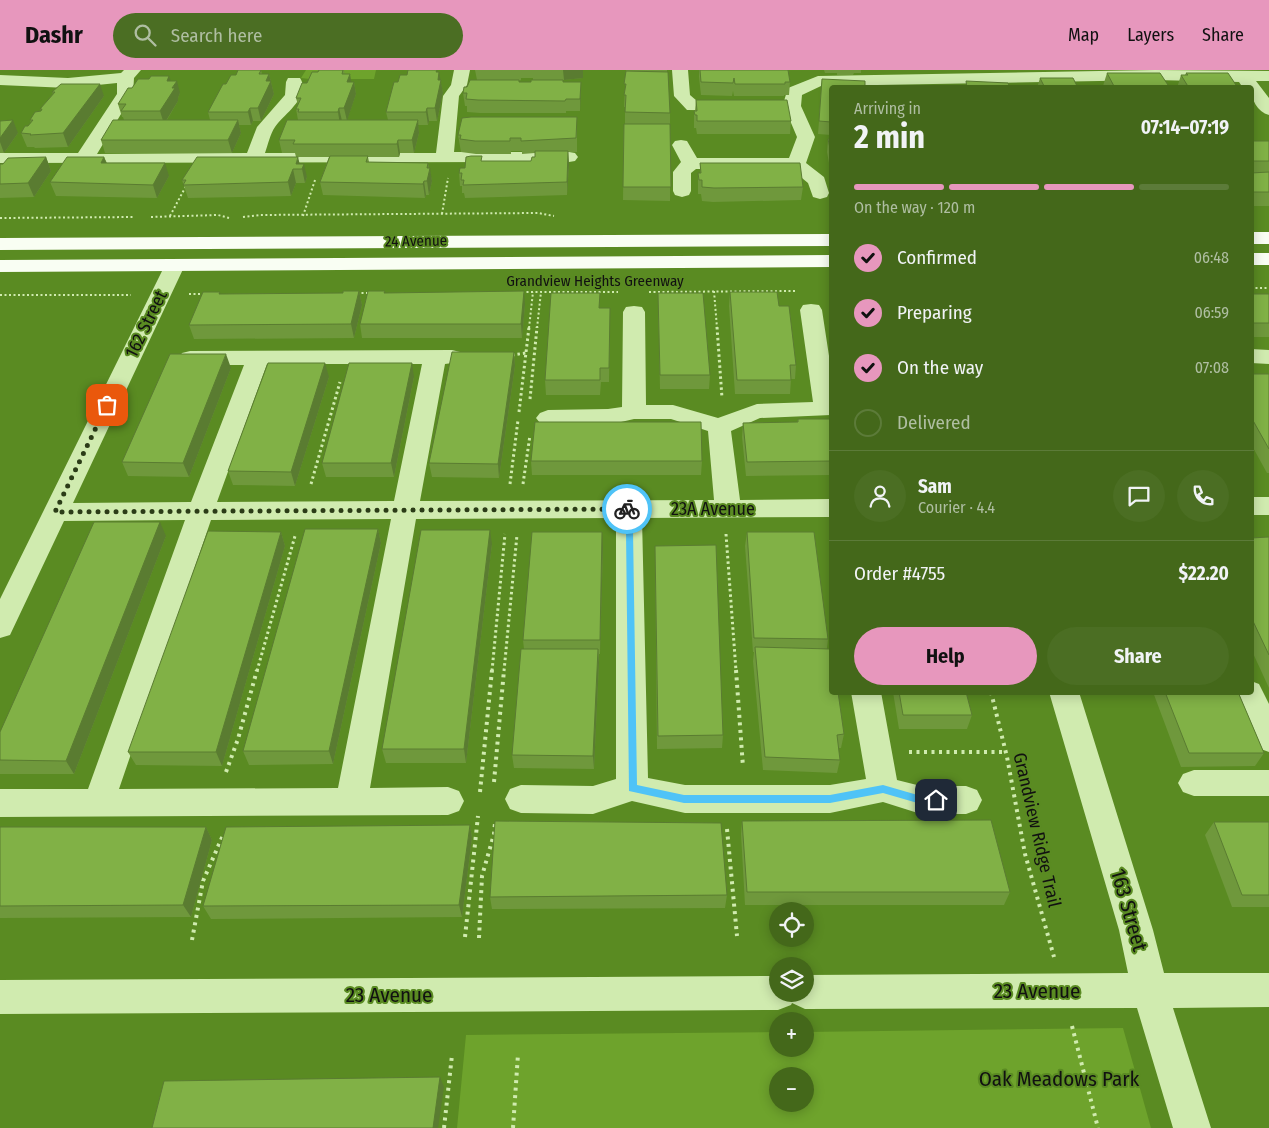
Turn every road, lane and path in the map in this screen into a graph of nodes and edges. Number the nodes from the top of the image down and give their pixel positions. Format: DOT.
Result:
graph roads {
  1 [pos="8,70"];
  2 [pos="680,70"];
  3 [pos="130,73"];
  4 [pos="0,75"];
  5 [pos="1269,76"];
  6 [pos="460,77"];
  7 [pos="1244,77"];
  8 [pos="906,79"];
  9 [pos="1016,79"];
  10 [pos="1159,79"];
  11 [pos="0,80"];
  12 [pos="294,82"];
  13 [pos="478,85"];
  14 [pos="1250,85"];
  15 [pos="1254,90"];
  16 [pos="792,106"];
  17 [pos="1269,110"];
  18 [pos="681,145"];
  19 [pos="569,157"];
  20 [pos="0,158"];
  21 [pos="330,158"];
  22 [pos="448,158"];
  23 [pos="84,159"];
  24 [pos="200,159"];
  25 [pos="254,159"];
  26 [pos="691,163"];
  27 [pos="796,164"];
  28 [pos="682,191"];
  29 [pos="820,193"];
  30 [pos="442,214"];
  31 [pos="303,216"];
  32 [pos="170,217"];
  33 [pos="1254,238"];
  34 [pos="1269,238"];
  35 [pos="829,240"];
  36 [pos="0,244"];
  37 [pos="1254,259"];
  38 [pos="1269,259"];
  39 [pos="829,261"];
  40 [pos="175,265"];
  41 [pos="0,266"];
  42 [pos="1254,288"];
  43 [pos="1269,288"];
  44 [pos="714,291"];
  45 [pos="514,292"];
  46 [pos="533,292"];
  47 [pos="541,292"];
  48 [pos="646,292"];
  49 [pos="380,293"];
  50 [pos="188,294"];
  51 [pos="215,294"];
  52 [pos="351,294"];
  53 [pos="134,295"];
  54 [pos="0,296"];
  55 [pos="806,300"];
  56 [pos="630,302"];
  57 [pos="518,355"];
  58 [pos="1254,356"];
  59 [pos="1269,356"];
  60 [pos="351,357"];
  61 [pos="435,357"];
  62 [pos="183,358"];
  63 [pos="258,358"];
  64 [pos="722,398"];
  65 [pos="634,412"];
  66 [pos="536,419"];
  67 [pos="719,427"];
  68 [pos="310,489"];
  69 [pos="510,489"];
  70 [pos="522,489"];
  71 [pos="1254,506"];
  72 [pos="1269,506"];
  73 [pos="829,508"];
  74 [pos="629,509"];
  75 [pos="404,510"];
  76 [pos="201,511"];
  77 [pos="55,512"];
  78 [pos="727,520"];
  79 [pos="505,532"];
  80 [pos="518,532"];
  81 [pos="296,533"];
  82 [pos="0,627"];
  83 [pos="867,695"];
  84 [pos="992,695"];
  85 [pos="1065,695"];
  86 [pos="1249,695"];
  87 [pos="1269,739"];
  88 [pos="744,770"];
  89 [pos="1194,783"];
  90 [pos="1269,783"];
  91 [pos="632,788"];
  92 [pos="883,789"];
  93 [pos="352,800"];
  94 [pos="966,800"];
  95 [pos="504,801"];
  96 [pos="448,802"];
  97 [pos="479,802"];
  98 [pos="0,803"];
  99 [pos="98,804"];
  100 [pos="230,804"];
  101 [pos="478,811"];
  102 [pos="465,937"];
  103 [pos="479,938"];
  104 [pos="192,940"];
  105 [pos="1056,965"];
  106 [pos="1269,990"];
  107 [pos="1150,991"];
  108 [pos="814,992"];
  109 [pos="769,993"];
  110 [pos="0,997"];
  111 [pos="1070,1017"];
  112 [pos="518,1054"];
  113 [pos="452,1055"];
  114 [pos="444,1128"];
  115 [pos="513,1128"];
  116 [pos="1098,1128"];
  117 [pos="1192,1128"];
  1 -- 4 [label="street"];
  2 -- 16 [label="street"];
  3 -- 11 [label="street"];
  3 -- 23 [label="street"];
  5 -- 7 [label="street"];
  6 -- 13 [label="street"];
  6 -- 22 [label="street"];
  7 -- 10 [label="street"];
  7 -- 14 [label="street"];
  8 -- 9 [label="street"];
  8 -- 16 [label="street"];
  9 -- 10 [label="street"];
  12 -- 25 [label="street"];
  15 -- 17 [label="street"];
  16 -- 27 [label="street"];
  18 -- 26 [label="street"];
  19 -- 22 [label="street"];
  20 -- 23 [label="street"];
  21 -- 22 [label="street"];
  21 -- 25 [label="street"];
  21 -- 31 [label="path"];
  22 -- 30 [label="path"];
  23 -- 24 [label="street"];
  24 -- 25 [label="street"];
  24 -- 32 [label="path"];
  26 -- 27 [label="street"];
  26 -- 28 [label="street"];
  27 -- 29 [label="street"];
  33 -- 34 [label="main road"];
  35 -- 36 [label="main road, 24 Avenue"];
  37 -- 38 [label="main road"];
  39 -- 40 [label="main road, 24 Avenue"];
  40 -- 41 [label="main road, 24 Avenue"];
  40 -- 77 [label="street, 162 Street"];
  42 -- 43 [label="path"];
  44 -- 48 [label="path, Grandview Heights Greenway"];
  44 -- 55 [label="path, Grandview Heights Greenway"];
  44 -- 64 [label="path"];
  45 -- 46 [label="path, Grandview Heights Greenway"];
  46 -- 47 [label="path, Grandview Heights Greenway"];
  46 -- 57 [label="path"];
  47 -- 56 [label="path, Grandview Heights Greenway"];
  47 -- 66 [label="path"];
  49 -- 52 [label="path"];
  50 -- 51 [label="path"];
  53 -- 54 [label="path"];
  55 -- 67 [label="street"];
  56 -- 65 [label="street"];
  57 -- 61 [label="street"];
  57 -- 69 [label="path"];
  58 -- 59 [label="street"];
  60 -- 61 [label="street"];
  60 -- 63 [label="street"];
  60 -- 68 [label="path"];
  61 -- 75 [label="street"];
  62 -- 63 [label="street"];
  63 -- 76 [label="street"];
  65 -- 66 [label="street"];
  65 -- 67 [label="street"];
  66 -- 70 [label="path"];
  67 -- 78 [label="street"];
  71 -- 72 [label="street"];
  73 -- 78 [label="street, 23A Avenue"];
  74 -- 75 [label="street, 23A Avenue"];
  74 -- 78 [label="street, 23A Avenue"];
  74 -- 91 [label="street"];
  75 -- 76 [label="street, 23A Avenue"];
  75 -- 93 [label="street"];
  76 -- 77 [label="street, 23A Avenue"];
  76 -- 99 [label="street"];
  77 -- 82 [label="street, 162 Street"];
  78 -- 88 [label="path"];
  79 -- 97 [label="path"];
  80 -- 95 [label="path"];
  81 -- 100 [label="path"];
  83 -- 92 [label="street"];
  84 -- 105 [label="path, Grandview Ridge Trail"];
  85 -- 107 [label="street, 163 Street"];
  86 -- 87 [label="street"];
  89 -- 90 [label="street"];
  91 -- 92 [label="street"];
  91 -- 95 [label="street"];
  92 -- 94 [label="street"];
  93 -- 96 [label="street"];
  93 -- 100 [label="street"];
  95 -- 103 [label="path"];
  98 -- 99 [label="street"];
  99 -- 100 [label="street"];
  100 -- 104 [label="path"];
  101 -- 102 [label="path"];
  106 -- 107 [label="street, 23 Avenue"];
  107 -- 108 [label="street, 23 Avenue"];
  107 -- 117 [label="street, 163 Street"];
  109 -- 110 [label="street, 23 Avenue"];
  111 -- 116 [label="path"];
  112 -- 115 [label="path"];
  113 -- 114 [label="path"];
}
